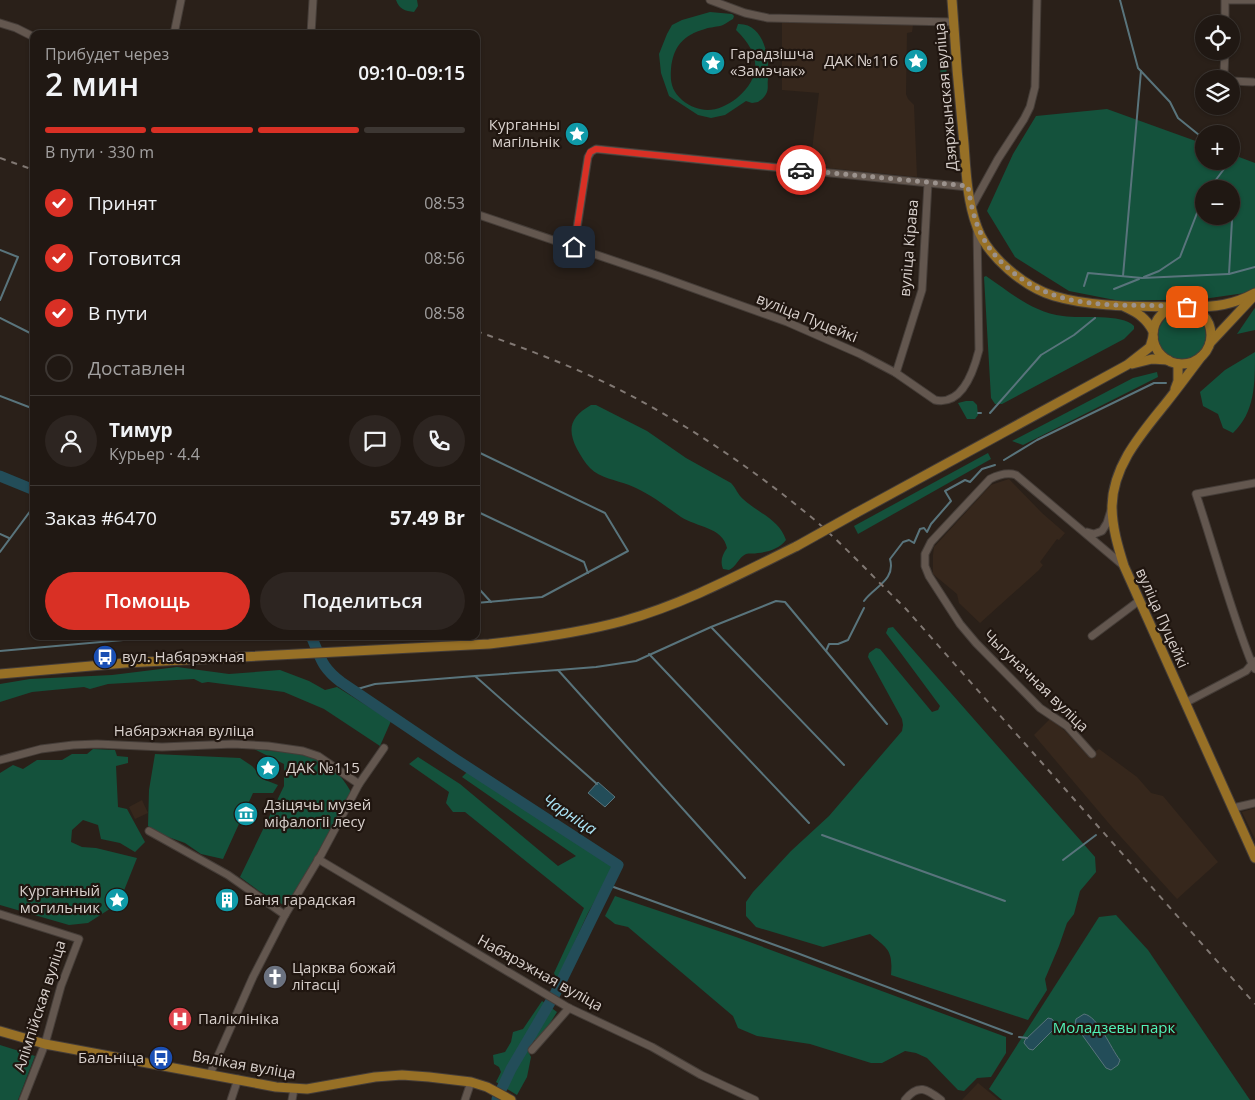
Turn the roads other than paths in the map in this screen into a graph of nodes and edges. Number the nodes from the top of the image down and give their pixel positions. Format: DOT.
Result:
graph roads {
  1 [pos="181,0"];
  2 [pos="313,0"];
  3 [pos="710,0"];
  4 [pos="730,0"];
  5 [pos="952,0"];
  6 [pos="1038,0"];
  7 [pos="1227,0"];
  8 [pos="1255,0"];
  9 [pos="735,8"];
  10 [pos="1226,15"];
  11 [pos="953,22"];
  12 [pos="0,23"];
  13 [pos="175,30"];
  14 [pos="310,30"];
  15 [pos="30,35"];
  16 [pos="1240,81"];
  17 [pos="1253,82"];
  18 [pos="928,182"];
  19 [pos="968,186"];
  20 [pos="971,208"];
  21 [pos="480,215"];
  22 [pos="977,228"];
  23 [pos="574,247"];
  24 [pos="1255,294"];
  25 [pos="1120,305"];
  26 [pos="1184,307"];
  27 [pos="1153,334"];
  28 [pos="1210,343"];
  29 [pos="1201,357"];
  30 [pos="1173,362"];
  31 [pos="1127,365"];
  32 [pos="896,373"];
  33 [pos="1174,393"];
  34 [pos="1255,483"];
  35 [pos="1112,505"];
  36 [pos="1084,532"];
  37 [pos="1124,566"];
  38 [pos="1140,600"];
  39 [pos="1092,636"];
  40 [pos="1254,665"];
  41 [pos="0,674"];
  42 [pos="1185,703"];
  43 [pos="384,748"];
  44 [pos="1092,754"];
  45 [pos="0,760"];
  46 [pos="359,784"];
  47 [pos="1255,803"];
  48 [pos="1233,808"];
  49 [pos="150,832"];
  50 [pos="1255,858"];
  51 [pos="318,859"];
  52 [pos="0,914"];
  53 [pos="285,914"];
  54 [pos="569,1008"];
  55 [pos="0,1031"];
  56 [pos="45,1044"];
  57 [pos="532,1050"];
  58 [pos="210,1074"];
  59 [pos="238,1079"];
  60 [pos="471,1082"];
  61 [pos="294,1089"];
  62 [pos="23,1100"];
  63 [pos="231,1100"];
  64 [pos="292,1100"];
  65 [pos="465,1100"];
  66 [pos="511,1100"];
  67 [pos="755,1100"];
  68 [pos="905,1100"];
  69 [pos="941,1100"];
  1 -- 13 [label="street"];
  2 -- 14 [label="street"];
  3 -- 9 [label="street"];
  4 -- 9 [label="street"];
  5 -- 11 [label="main road, Дзяржынская вуліца"];
  6 -- 20 [label="street"];
  7 -- 8 [label="street"];
  7 -- 10 [label="street"];
  9 -- 11 [label="street"];
  11 -- 19 [label="main road, Дзяржынская вуліца"];
  12 -- 15 [label="street"];
  16 -- 17 [label="street"];
  18 -- 19 [label="street, вуліца Кірава"];
  18 -- 23 [label="street, вуліца Кірава"];
  18 -- 32 [label="street, вуліца Кірава"];
  19 -- 20 [label="main road, Дзяржынская вуліца"];
  20 -- 22 [label="main road, Дзяржынская вуліца"];
  21 -- 23 [label="street, вуліца Пуцейкі"];
  22 -- 25 [label="main road, Дзяржынская вуліца"];
  22 -- 32 [label="street, вуліца Пуцейкі"];
  23 -- 32 [label="street, вуліца Пуцейкі"];
  24 -- 26 [label="main road, Дзяржынская вуліца"];
  24 -- 28 [label="main road"];
  25 -- 26 [label="main road, Дзяржынская вуліца"];
  25 -- 27 [label="main road, Дзяржынская вуліца"];
  26 -- 27 [label="main road"];
  26 -- 28 [label="main road"];
  27 -- 30 [label="main road"];
  27 -- 31 [label="main road"];
  28 -- 29 [label="main road"];
  29 -- 30 [label="main road"];
  29 -- 33 [label="main road, вуліца Пуцейкі"];
  30 -- 31 [label="main road"];
  30 -- 33 [label="main road, вуліца Пуцейкі"];
  31 -- 41 [label="main road, bridge"];
  33 -- 35 [label="main road, вуліца Пуцейкі"];
  34 -- 40 [label="street"];
  35 -- 36 [label="street"];
  35 -- 37 [label="main road, вуліца Пуцейкі"];
  36 -- 37 [label="street, Чыгуначная вуліца"];
  36 -- 44 [label="street, Чыгуначная вуліца"];
  37 -- 38 [label="main road, вуліца Пуцейкі"];
  38 -- 39 [label="street"];
  38 -- 42 [label="main road, вуліца Пуцейкі"];
  40 -- 42 [label="street"];
  42 -- 48 [label="main road, вуліца Пуцейкі"];
  43 -- 46 [label="street"];
  45 -- 46 [label="street, Набярэжная вуліца"];
  46 -- 51 [label="street"];
  47 -- 48 [label="street"];
  48 -- 50 [label="main road, вуліца Пуцейкі"];
  49 -- 53 [label="street"];
  51 -- 53 [label="street"];
  51 -- 54 [label="street, Набярэжная вуліца"];
  52 -- 56 [label="street, Алімпійская вуліца"];
  53 -- 58 [label="street"];
  54 -- 57 [label="street"];
  54 -- 67 [label="street, Набярэжная вуліца"];
  55 -- 56 [label="main road, Вялікая вуліца"];
  56 -- 58 [label="main road, Вялікая вуліца"];
  56 -- 62 [label="street, Алімпійская вуліца"];
  58 -- 59 [label="main road, Вялікая вуліца"];
  59 -- 61 [label="main road, Вялікая вуліца"];
  59 -- 63 [label="street"];
  60 -- 61 [label="main road, Вялікая вуліца"];
  60 -- 65 [label="street"];
  60 -- 66 [label="main road, Вялікая вуліца"];
  61 -- 64 [label="street"];
  68 -- 69 [label="street"];
}
